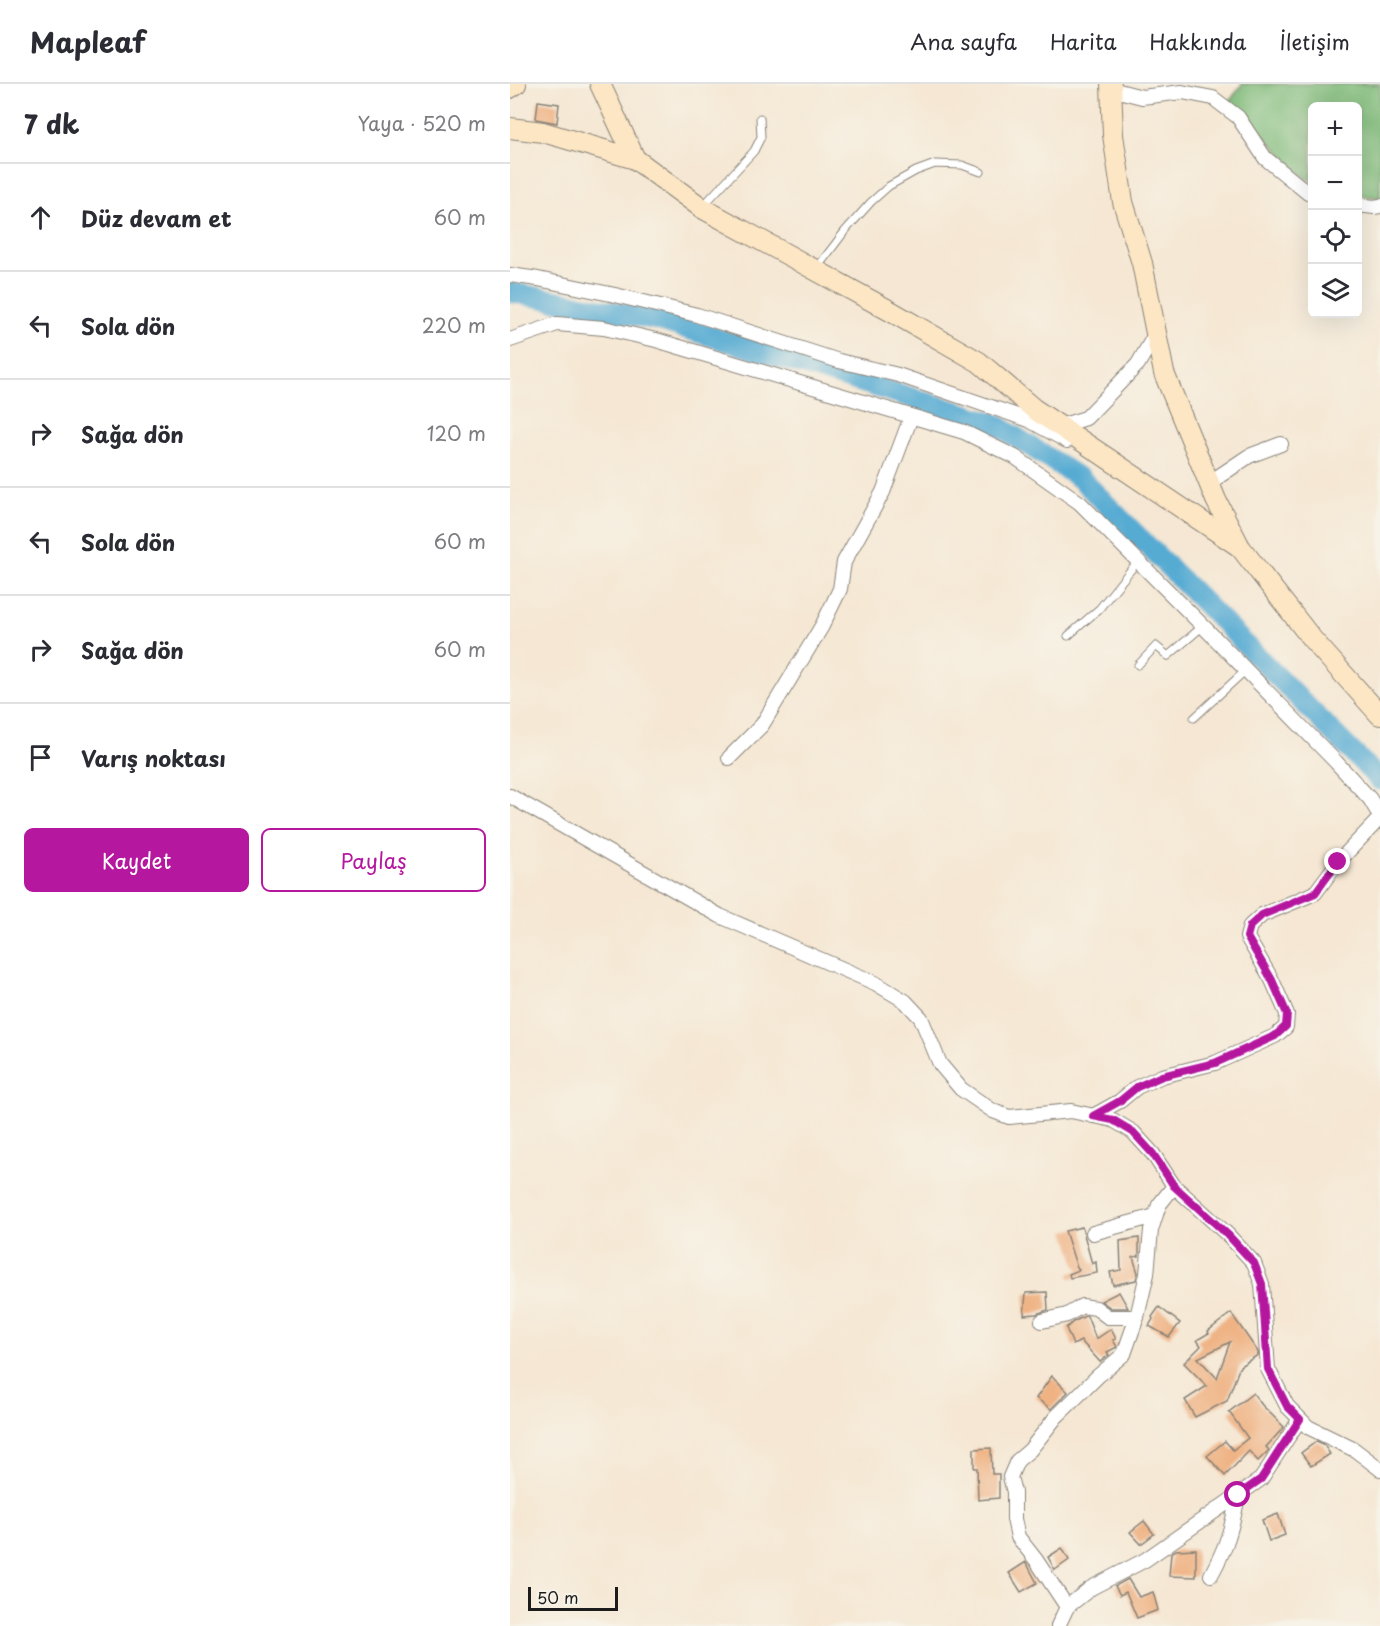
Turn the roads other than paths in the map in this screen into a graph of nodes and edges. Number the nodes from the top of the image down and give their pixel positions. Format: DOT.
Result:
graph roads {
  1 [pos="516,84"];
  2 [pos="600,84"];
  3 [pos="1111,87"];
  4 [pos="510,88"];
  5 [pos="760,118"];
  6 [pos="510,128"];
  7 [pos="635,159"];
  8 [pos="981,172"];
  9 [pos="1308,193"];
  10 [pos="1362,206"];
  11 [pos="1380,206"];
  12 [pos="702,208"];
  13 [pos="816,270"];
  14 [pos="510,275"];
  15 [pos="1156,333"];
  16 [pos="510,340"];
  17 [pos="911,417"];
  18 [pos="1060,426"];
  19 [pos="1281,444"];
  20 [pos="1117,465"];
  21 [pos="1209,483"];
  22 [pos="1240,547"];
  23 [pos="1138,561"];
  24 [pos="1203,626"];
  25 [pos="1068,636"];
  26 [pos="1138,665"];
  27 [pos="1246,670"];
  28 [pos="1380,715"];
  29 [pos="1194,718"];
  30 [pos="729,758"];
  31 [pos="510,796"];
  32 [pos="1380,817"];
  33 [pos="1093,1116"];
  34 [pos="1174,1186"];
  35 [pos="1155,1216"];
  36 [pos="1093,1233"];
  37 [pos="1137,1317"];
  38 [pos="1042,1321"];
  39 [pos="1300,1419"];
  40 [pos="1380,1469"];
  41 [pos="1238,1495"];
  42 [pos="1212,1575"];
  43 [pos="1067,1607"];
  44 [pos="1058,1626"];
  1 -- 4 [label="street"];
  2 -- 7 [label="street"];
  3 -- 9 [label="street"];
  3 -- 15 [label="street"];
  5 -- 12 [label="lane"];
  6 -- 7 [label="street"];
  7 -- 12 [label="street"];
  8 -- 13 [label="lane"];
  10 -- 11 [label="street"];
  12 -- 13 [label="street"];
  13 -- 18 [label="street"];
  14 -- 20 [label="street"];
  15 -- 18 [label="street"];
  15 -- 21 [label="street"];
  16 -- 17 [label="street"];
  17 -- 23 [label="street"];
  17 -- 30 [label="street"];
  18 -- 20 [label="street"];
  19 -- 21 [label="street"];
  20 -- 22 [label="street"];
  21 -- 22 [label="street"];
  22 -- 28 [label="street"];
  23 -- 24 [label="street"];
  23 -- 25 [label="lane"];
  24 -- 26 [label="lane"];
  24 -- 27 [label="street"];
  27 -- 29 [label="lane"];
  27 -- 32 [label="street"];
  31 -- 33 [label="street"];
  32 -- 33 [label="street"];
  33 -- 34 [label="street"];
  34 -- 35 [label="street"];
  34 -- 39 [label="street"];
  35 -- 36 [label="street"];
  35 -- 37 [label="street"];
  37 -- 38 [label="street"];
  37 -- 43 [label="street"];
  39 -- 40 [label="street"];
  39 -- 41 [label="street"];
  41 -- 42 [label="street"];
  41 -- 43 [label="street"];
  43 -- 44 [label="street"];
}
